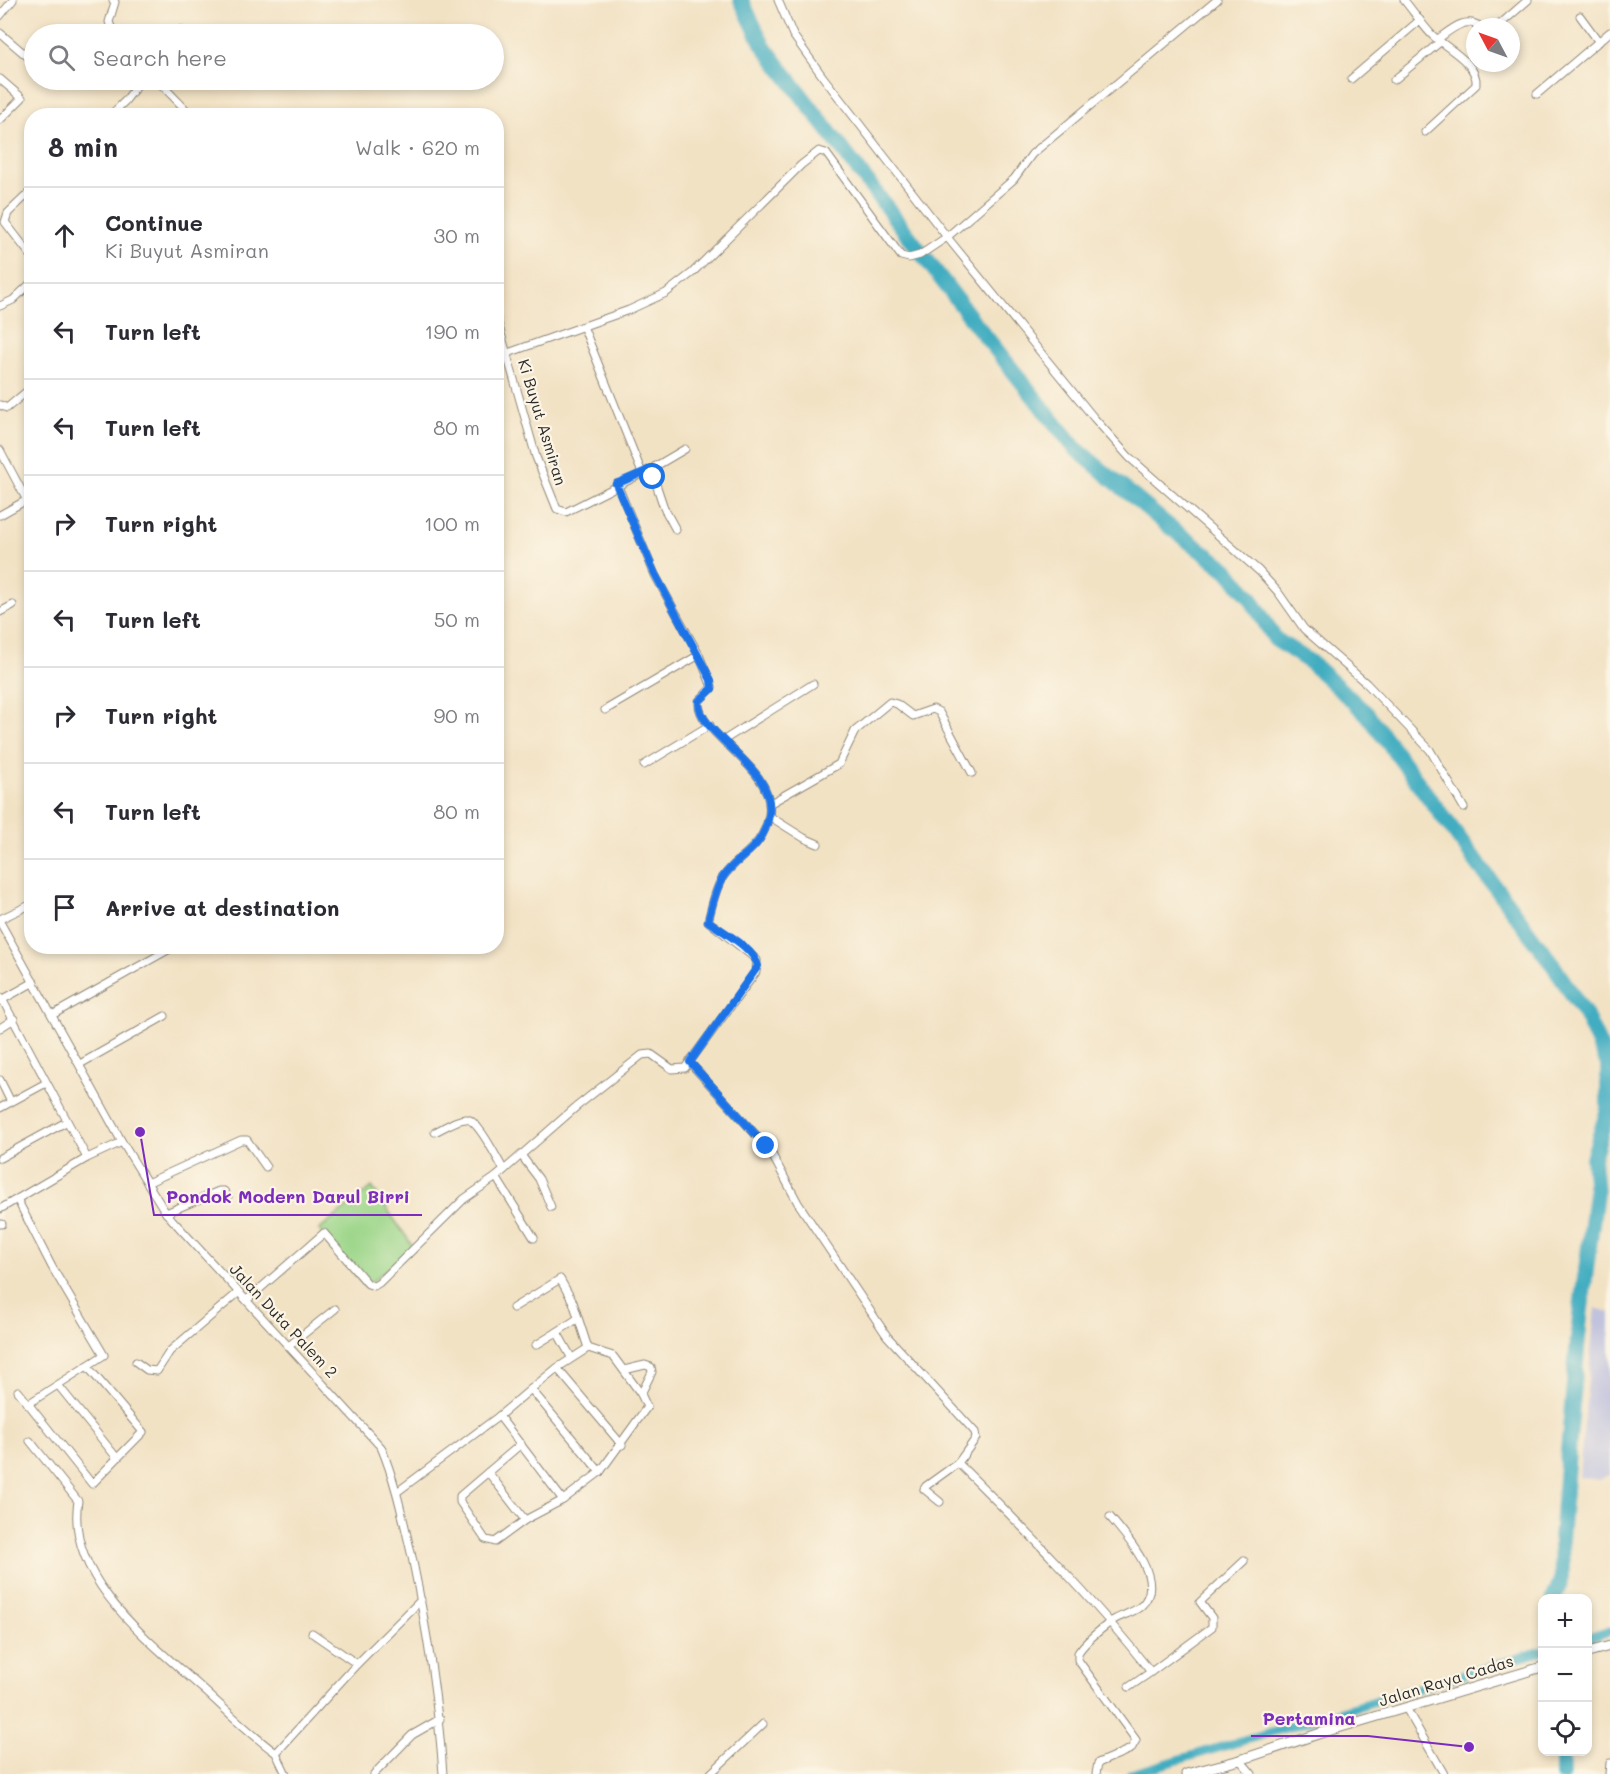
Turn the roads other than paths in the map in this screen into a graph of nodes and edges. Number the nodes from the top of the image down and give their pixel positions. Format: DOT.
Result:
graph roads {
  1 [pos="13,0"];
  2 [pos="113,0"];
  3 [pos="778,0"];
  4 [pos="1216,0"];
  5 [pos="1404,0"];
  6 [pos="1528,0"];
  7 [pos="0,16"];
  8 [pos="1580,16"];
  9 [pos="1507,18"];
  10 [pos="1420,20"];
  11 [pos="1466,22"];
  12 [pos="110,24"];
  13 [pos="1610,32"];
  14 [pos="0,33"];
  15 [pos="1439,40"];
  16 [pos="1599,42"];
  17 [pos="24,53"];
  18 [pos="1351,80"];
  19 [pos="1394,80"];
  20 [pos="2,82"];
  21 [pos="134,90"];
  22 [pos="167,90"];
  23 [pos="1537,94"];
  24 [pos="118,108"];
  25 [pos="184,108"];
  26 [pos="0,120"];
  27 [pos="1425,132"];
  28 [pos="24,198"];
  29 [pos="948,237"];
  30 [pos="24,246"];
  31 [pos="24,290"];
  32 [pos="0,306"];
  33 [pos="583,326"];
  34 [pos="504,341"];
  35 [pos="508,353"];
  36 [pos="24,395"];
  37 [pos="0,405"];
  38 [pos="685,449"];
  39 [pos="0,450"];
  40 [pos="651,469"];
  41 [pos="642,473"];
  42 [pos="616,484"];
  43 [pos="24,490"];
  44 [pos="24,501"];
  45 [pos="0,515"];
  46 [pos="676,530"];
  47 [pos="13,605"];
  48 [pos="0,612"];
  49 [pos="699,655"];
  50 [pos="813,684"];
  51 [pos="605,710"];
  52 [pos="710,725"];
  53 [pos="724,740"];
  54 [pos="644,765"];
  55 [pos="972,773"];
  56 [pos="769,804"];
  57 [pos="1464,808"];
  58 [pos="769,816"];
  59 [pos="818,844"];
  60 [pos="24,908"];
  61 [pos="0,921"];
  62 [pos="161,954"];
  63 [pos="34,982"];
  64 [pos="1,999"];
  65 [pos="52,1015"];
  66 [pos="165,1016"];
  67 [pos="15,1019"];
  68 [pos="0,1028"];
  69 [pos="690,1062"];
  70 [pos="80,1064"];
  71 [pos="0,1080"];
  72 [pos="46,1083"];
  73 [pos="11,1102"];
  74 [pos="0,1108"];
  75 [pos="66,1122"];
  76 [pos="435,1132"];
  77 [pos="122,1142"];
  78 [pos="521,1155"];
  79 [pos="0,1158"];
  80 [pos="87,1158"];
  81 [pos="266,1167"];
  82 [pos="504,1170"];
  83 [pos="496,1177"];
  84 [pos="147,1183"];
  85 [pos="228,1197"];
  86 [pos="17,1199"];
  87 [pos="551,1206"];
  88 [pos="0,1209"];
  89 [pos="166,1213"];
  90 [pos="534,1238"];
  91 [pos="239,1292"];
  92 [pos="248,1299"];
  93 [pos="513,1308"];
  94 [pos="335,1309"];
  95 [pos="577,1319"];
  96 [pos="557,1332"];
  97 [pos="290,1345"];
  98 [pos="536,1345"];
  99 [pos="588,1348"];
  100 [pos="571,1357"];
  101 [pos="136,1362"];
  102 [pos="87,1366"];
  103 [pos="557,1368"];
  104 [pos="624,1370"];
  105 [pos="58,1385"];
  106 [pos="531,1389"];
  107 [pos="18,1391"];
  108 [pos="641,1394"];
  109 [pos="28,1404"];
  110 [pos="499,1416"];
  111 [pos="30,1441"];
  112 [pos="521,1444"];
  113 [pos="622,1445"];
  114 [pos="117,1458"];
  115 [pos="958,1463"];
  116 [pos="488,1472"];
  117 [pos="600,1472"];
  118 [pos="398,1492"];
  119 [pos="563,1500"];
  120 [pos="940,1502"];
  121 [pos="1110,1516"];
  122 [pos="525,1520"];
  123 [pos="1244,1561"];
  124 [pos="421,1600"];
  125 [pos="1112,1622"];
  126 [pos="312,1633"];
  127 [pos="1610,1646"];
  128 [pos="1592,1651"];
  129 [pos="357,1664"];
  130 [pos="1538,1668"];
  131 [pos="1151,1672"];
  132 [pos="1129,1687"];
  133 [pos="1406,1708"];
  134 [pos="440,1719"];
  135 [pos="763,1724"];
  136 [pos="276,1753"];
  137 [pos="1240,1760"];
  138 [pos="1610,1763"];
  139 [pos="286,1774"];
  140 [pos="374,1774"];
  141 [pos="443,1774"];
  142 [pos="710,1774"];
  143 [pos="1096,1774"];
  144 [pos="1186,1774"];
  145 [pos="1252,1774"];
  146 [pos="1444,1774"];
  147 [pos="1609,1774"];
  1 -- 7 [label="street"];
  2 -- 12 [label="street"];
  3 -- 29 [label="street"];
  4 -- 29 [label="street"];
  5 -- 10 [label="street"];
  6 -- 9 [label="street"];
  8 -- 16 [label="street"];
  10 -- 15 [label="street"];
  10 -- 18 [label="street"];
  11 -- 15 [label="street"];
  13 -- 16 [label="street"];
  14 -- 17 [label="street"];
  15 -- 19 [label="street"];
  15 -- 27 [label="street"];
  16 -- 23 [label="street"];
  20 -- 26 [label="street"];
  21 -- 24 [label="street"];
  22 -- 25 [label="street"];
  28 -- 30 [label="street"];
  29 -- 33 [label="street"];
  29 -- 57 [label="street"];
  31 -- 32 [label="street"];
  33 -- 35 [label="street"];
  33 -- 41 [label="street"];
  34 -- 35 [label="street, Ki Buyut Asmiran"];
  35 -- 42 [label="street, Ki Buyut Asmiran"];
  36 -- 37 [label="street"];
  38 -- 40 [label="street, Ki Buyut Asmiran"];
  39 -- 43 [label="street"];
  40 -- 41 [label="street, Ki Buyut Asmiran"];
  40 -- 46 [label="street"];
  41 -- 42 [label="street, Ki Buyut Asmiran"];
  42 -- 49 [label="street"];
  44 -- 45 [label="street"];
  47 -- 48 [label="street"];
  49 -- 51 [label="street"];
  49 -- 52 [label="street"];
  50 -- 53 [label="street"];
  52 -- 53 [label="street"];
  52 -- 54 [label="street"];
  53 -- 56 [label="street"];
  55 -- 56 [label="street"];
  56 -- 58 [label="street"];
  58 -- 59 [label="street"];
  58 -- 69 [label="street"];
  60 -- 61 [label="street"];
  61 -- 63 [label="street, Jalan Duta Palem 2"];
  62 -- 65 [label="street"];
  63 -- 64 [label="street"];
  63 -- 65 [label="street, Jalan Duta Palem 2"];
  64 -- 67 [label="street"];
  65 -- 70 [label="street, Jalan Duta Palem 2"];
  66 -- 70 [label="street"];
  67 -- 68 [label="street"];
  67 -- 72 [label="street"];
  69 -- 78 [label="street"];
  69 -- 115 [label="street"];
  70 -- 77 [label="street, Jalan Duta Palem 2"];
  71 -- 73 [label="street"];
  72 -- 73 [label="street"];
  72 -- 75 [label="street"];
  73 -- 74 [label="street"];
  75 -- 79 [label="street"];
  75 -- 80 [label="street"];
  76 -- 82 [label="street"];
  77 -- 80 [label="street"];
  77 -- 84 [label="street, Jalan Duta Palem 2"];
  78 -- 82 [label="street"];
  78 -- 87 [label="street"];
  80 -- 86 [label="street"];
  81 -- 84 [label="street"];
  82 -- 83 [label="street"];
  83 -- 90 [label="street"];
  83 -- 92 [label="street"];
  84 -- 89 [label="street, Jalan Duta Palem 2"];
  85 -- 89 [label="street"];
  86 -- 88 [label="street"];
  86 -- 102 [label="street"];
  89 -- 91 [label="street, Jalan Duta Palem 2"];
  91 -- 92 [label="street, Jalan Duta Palem 2"];
  91 -- 101 [label="street"];
  92 -- 97 [label="street, Jalan Duta Palem 2"];
  93 -- 95 [label="street"];
  94 -- 97 [label="street"];
  95 -- 96 [label="street"];
  95 -- 99 [label="street"];
  96 -- 98 [label="street"];
  96 -- 100 [label="street"];
  97 -- 118 [label="street, Jalan Duta Palem 2"];
  99 -- 100 [label="street"];
  99 -- 104 [label="street"];
  100 -- 103 [label="street"];
  102 -- 105 [label="street"];
  102 -- 114 [label="street"];
  103 -- 106 [label="street"];
  103 -- 113 [label="street"];
  104 -- 108 [label="street"];
  104 -- 108 [label="street"];
  105 -- 109 [label="street"];
  105 -- 114 [label="street"];
  106 -- 110 [label="street"];
  106 -- 117 [label="street"];
  107 -- 109 [label="street"];
  108 -- 113 [label="street"];
  109 -- 114 [label="street"];
  110 -- 112 [label="street"];
  110 -- 118 [label="street"];
  111 -- 136 [label="street"];
  112 -- 116 [label="street"];
  112 -- 119 [label="street"];
  113 -- 117 [label="street"];
  115 -- 120 [label="street"];
  115 -- 125 [label="street"];
  116 -- 122 [label="street"];
  116 -- 122 [label="street"];
  117 -- 119 [label="street"];
  118 -- 124 [label="street, Jalan Duta Palem 2"];
  119 -- 122 [label="street"];
  121 -- 125 [label="street"];
  123 -- 131 [label="street"];
  124 -- 129 [label="street"];
  124 -- 134 [label="street, Jalan Duta Palem 2"];
  125 -- 131 [label="street"];
  125 -- 143 [label="street"];
  126 -- 129 [label="street"];
  127 -- 128 [label="street"];
  129 -- 136 [label="street"];
  130 -- 133 [label="street, Jalan Raya Cadas"];
  131 -- 132 [label="street"];
  133 -- 137 [label="street, Jalan Raya Cadas"];
  133 -- 146 [label="street"];
  134 -- 140 [label="street"];
  134 -- 141 [label="street, Jalan Duta Palem 2"];
  135 -- 142 [label="street"];
  136 -- 139 [label="street"];
  137 -- 144 [label="street, Jalan Raya Cadas"];
  137 -- 145 [label="street"];
  138 -- 147 [label="street"];
}
